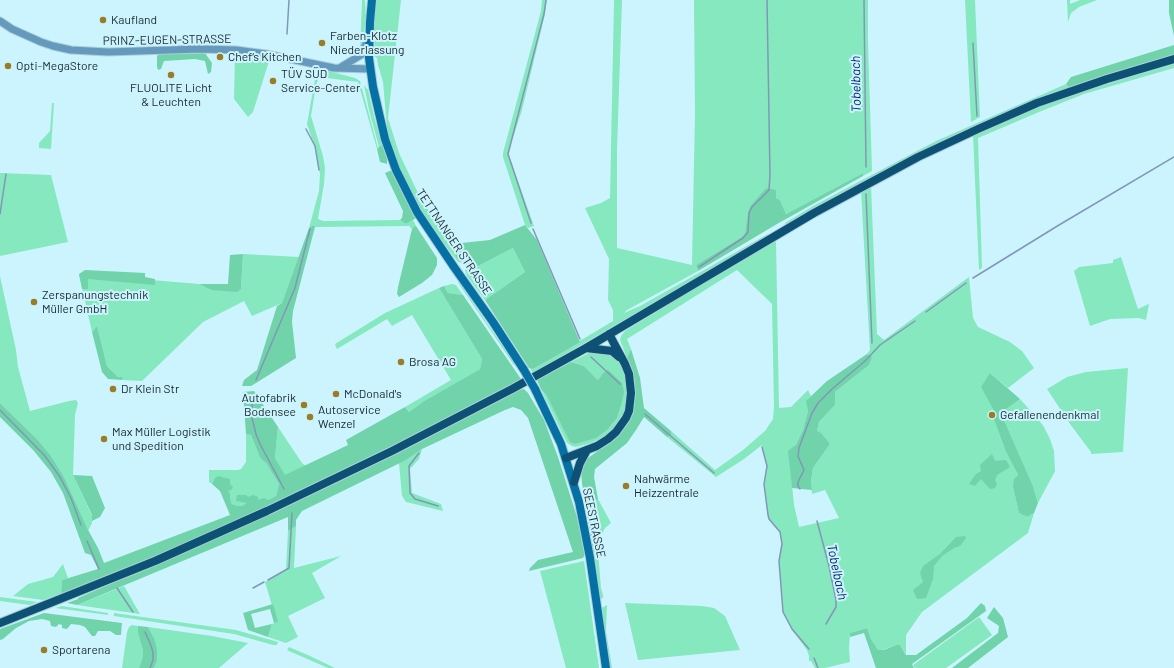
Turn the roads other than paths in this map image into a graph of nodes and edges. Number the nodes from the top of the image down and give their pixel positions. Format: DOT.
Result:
graph roads {
  1 [pos="372,0"];
  2 [pos="0,21"];
  3 [pos="370,35"];
  4 [pos="1174,59"];
  5 [pos="339,68"];
  6 [pos="370,69"];
  7 [pos="609,334"];
  8 [pos="586,348"];
  9 [pos="622,358"];
  10 [pos="535,389"];
  11 [pos="587,450"];
  12 [pos="566,458"];
  13 [pos="574,482"];
  14 [pos="0,623"];
  15 [pos="606,668"];
  1 -- 3 [label="main road, TETTNANGER STRASSE"];
  2 -- 5 [label="street, PRINZ-EUGEN-STRASSE"];
  3 -- 5 [label="street"];
  3 -- 6 [label="main road, TETTNANGER STRASSE"];
  4 -- 7 [label="main road"];
  5 -- 6 [label="street, PRINZ-EUGEN-STRASSE"];
  6 -- 10 [label="main road, TETTNANGER STRASSE, bridge"];
  7 -- 8 [label="main road"];
  7 -- 9 [label="main road"];
  8 -- 9 [label="main road"];
  8 -- 14 [label="main road"];
  9 -- 11 [label="main road"];
  10 -- 12 [label="main road, SEESTRASSE"];
  11 -- 12 [label="main road"];
  11 -- 13 [label="main road"];
  12 -- 13 [label="main road, SEESTRASSE"];
  13 -- 15 [label="main road, SEESTRASSE"];
}
